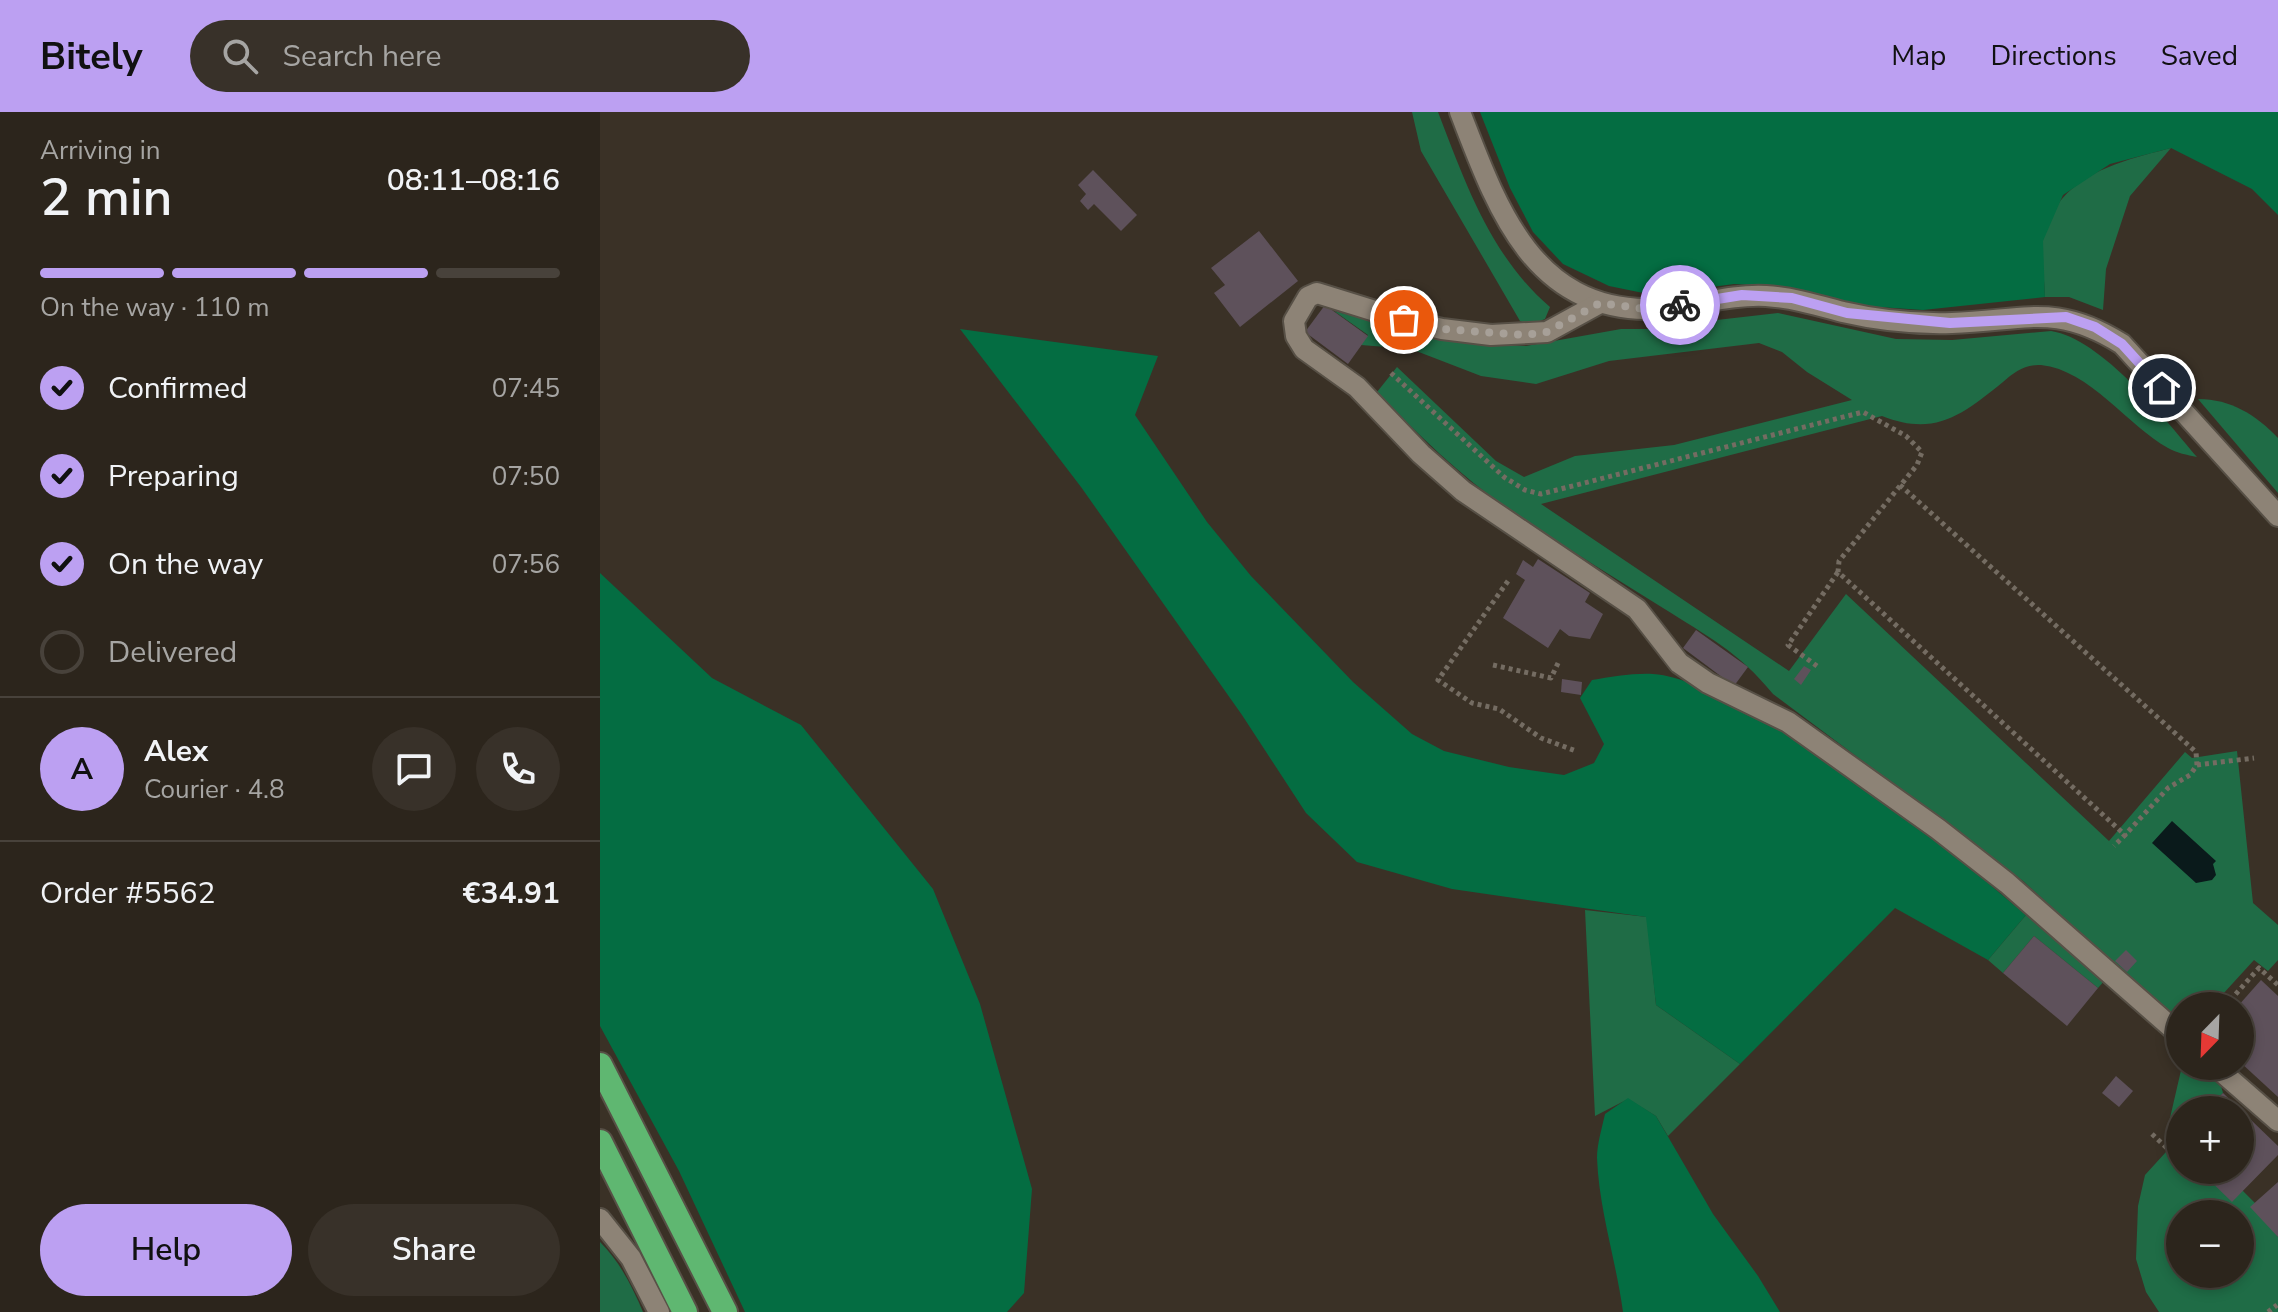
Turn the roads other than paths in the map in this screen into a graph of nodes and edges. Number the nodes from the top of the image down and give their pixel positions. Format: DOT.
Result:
graph roads {
  1 [pos="1460,112"];
  2 [pos="1600,303"];
  3 [pos="2278,516"];
  4 [pos="2166,1023"];
  5 [pos="600,1065"];
  6 [pos="2231,1080"];
  7 [pos="2278,1121"];
  8 [pos="600,1142"];
  9 [pos="600,1219"];
  10 [pos="659,1312"];
  11 [pos="685,1312"];
  12 [pos="725,1312"];
  1 -- 2 [label="street"];
  2 -- 3 [label="street"];
  2 -- 4 [label="street"];
  5 -- 12 [label="highway"];
  6 -- 7 [label="street"];
  8 -- 11 [label="highway"];
  9 -- 10 [label="street"];
}
